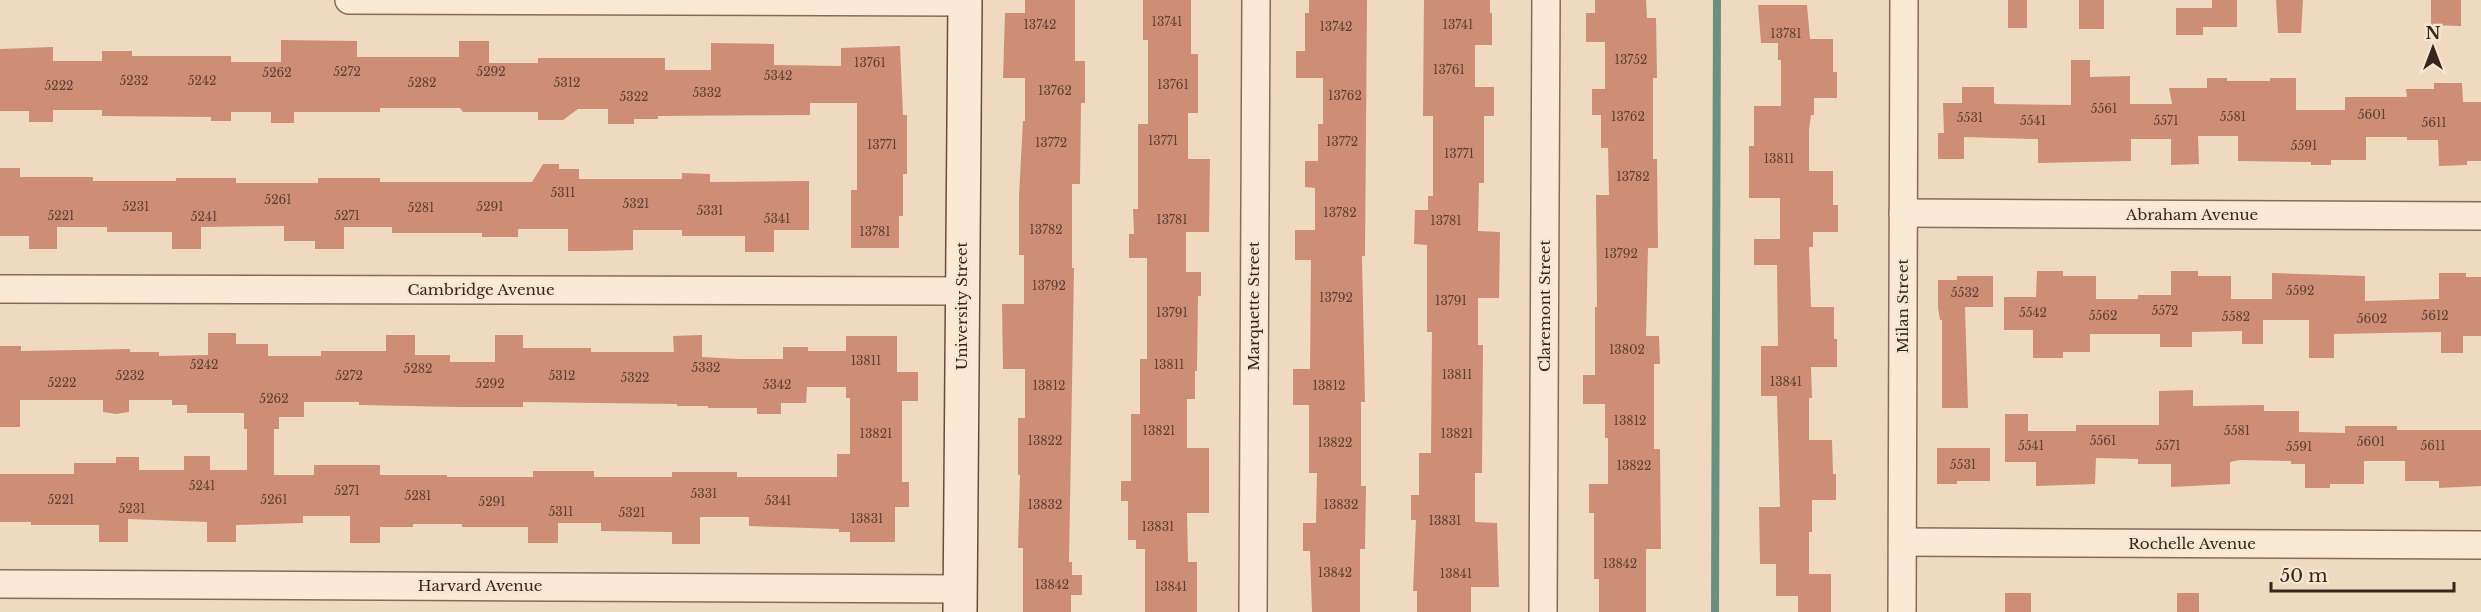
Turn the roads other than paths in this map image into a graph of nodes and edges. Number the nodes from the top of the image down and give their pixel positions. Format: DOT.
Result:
graph roads {
  1 [pos="349,0"];
  2 [pos="1256,0"];
  3 [pos="1546,0"];
  4 [pos="1904,0"];
  5 [pos="964,1"];
  6 [pos="1903,213"];
  7 [pos="2481,216"];
  8 [pos="0,289"];
  9 [pos="962,291"];
  10 [pos="1903,542"];
  11 [pos="2481,545"];
  12 [pos="0,584"];
  13 [pos="960,600"];
  14 [pos="1253,612"];
  15 [pos="1543,612"];
  16 [pos="1902,612"];
  1 -- 5 [label="street"];
  2 -- 14 [label="street, Marquette Street"];
  3 -- 15 [label="street, Claremont Street"];
  4 -- 6 [label="street, Milan Street"];
  5 -- 9 [label="street, University Street"];
  6 -- 7 [label="street, Abraham Avenue"];
  6 -- 10 [label="street, Milan Street"];
  8 -- 9 [label="street, Cambridge Avenue"];
  9 -- 13 [label="street, University Street"];
  10 -- 11 [label="street, Rochelle Avenue"];
  10 -- 16 [label="street, Milan Street"];
  12 -- 13 [label="street, Harvard Avenue"];
}
